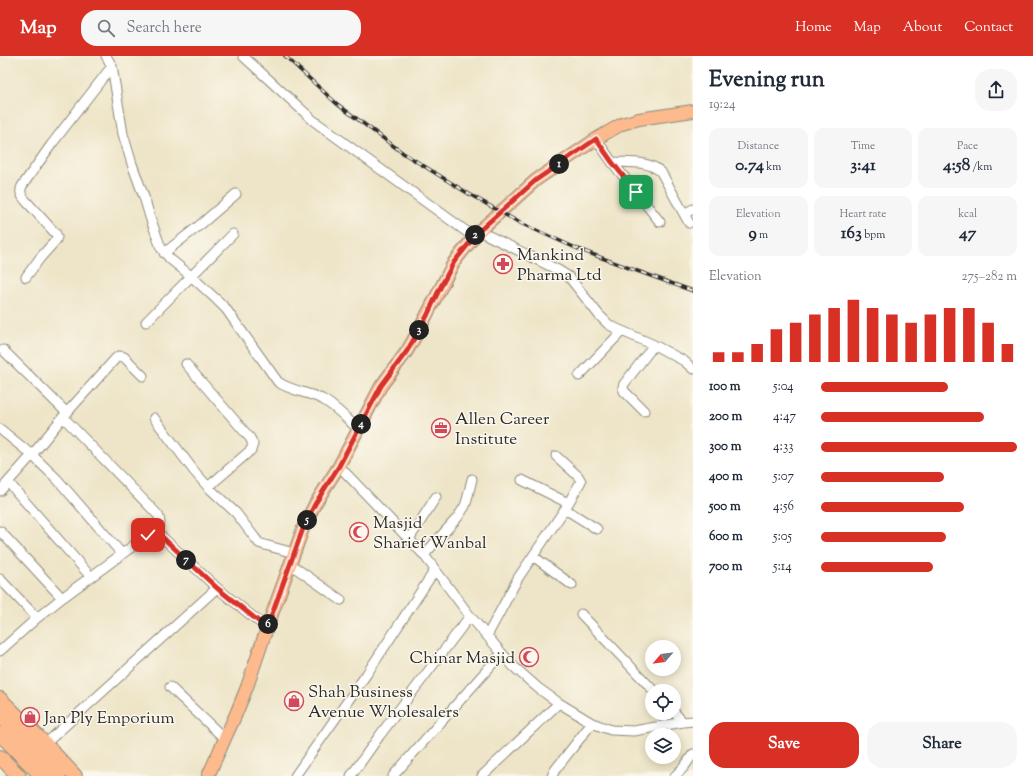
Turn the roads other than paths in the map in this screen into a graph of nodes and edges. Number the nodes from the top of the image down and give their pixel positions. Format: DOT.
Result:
graph roads {
  1 [pos="106,56"];
  2 [pos="243,56"];
  3 [pos="112,66"];
  4 [pos="693,111"];
  5 [pos="596,139"];
  6 [pos="612,162"];
  7 [pos="236,194"];
  8 [pos="693,209"];
  9 [pos="684,214"];
  10 [pos="660,222"];
  11 [pos="689,223"];
  12 [pos="233,234"];
  13 [pos="476,234"];
  14 [pos="164,252"];
  15 [pos="191,276"];
  16 [pos="26,277"];
  17 [pos="146,322"];
  18 [pos="622,331"];
  19 [pos="654,345"];
  20 [pos="3,350"];
  21 [pos="186,364"];
  22 [pos="693,369"];
  23 [pos="142,376"];
  24 [pos="579,376"];
  25 [pos="644,411"];
  26 [pos="65,415"];
  27 [pos="154,418"];
  28 [pos="358,428"];
  29 [pos="0,429"];
  30 [pos="32,455"];
  31 [pos="556,456"];
  32 [pos="339,466"];
  33 [pos="472,479"];
  34 [pos="522,480"];
  35 [pos="8,482"];
  36 [pos="208,487"];
  37 [pos="0,491"];
  38 [pos="436,497"];
  39 [pos="567,506"];
  40 [pos="597,529"];
  41 [pos="0,530"];
  42 [pos="155,533"];
  43 [pos="409,539"];
  44 [pos="122,554"];
  45 [pos="424,555"];
  46 [pos="532,556"];
  47 [pos="292,558"];
  48 [pos="435,570"];
  49 [pos="91,576"];
  50 [pos="0,579"];
  51 [pos="572,585"];
  52 [pos="217,588"];
  53 [pos="62,598"];
  54 [pos="341,600"];
  55 [pos="581,614"];
  56 [pos="470,616"];
  57 [pos="37,618"];
  58 [pos="267,628"];
  59 [pos="487,636"];
  60 [pos="0,651"];
  61 [pos="502,653"];
  62 [pos="647,684"];
  63 [pos="170,687"];
  64 [pos="0,699"];
  65 [pos="559,703"];
  66 [pos="0,716"];
  67 [pos="693,721"];
  68 [pos="683,722"];
  69 [pos="592,723"];
  70 [pos="0,734"];
  71 [pos="225,738"];
  72 [pos="45,744"];
  73 [pos="693,754"];
  74 [pos="0,757"];
  75 [pos="207,775"];
  76 [pos="19,776"];
  77 [pos="42,776"];
  78 [pos="59,776"];
  79 [pos="75,776"];
  80 [pos="295,776"];
  81 [pos="351,776"];
  82 [pos="393,776"];
  83 [pos="482,776"];
  84 [pos="552,776"];
  85 [pos="675,776"];
  1 -- 3 [label="street"];
  2 -- 13 [label="street"];
  3 -- 14 [label="street"];
  3 -- 16 [label="street"];
  4 -- 5 [label="main road"];
  5 -- 6 [label="street"];
  5 -- 13 [label="main road"];
  6 -- 9 [label="street"];
  6 -- 10 [label="street"];
  7 -- 14 [label="street"];
  8 -- 9 [label="street"];
  9 -- 11 [label="street"];
  12 -- 15 [label="street"];
  13 -- 18 [label="street"];
  13 -- 28 [label="main road"];
  14 -- 15 [label="street"];
  15 -- 17 [label="street"];
  15 -- 28 [label="street"];
  18 -- 19 [label="street"];
  18 -- 24 [label="street"];
  19 -- 22 [label="street"];
  19 -- 25 [label="street"];
  20 -- 26 [label="street"];
  21 -- 36 [label="street"];
  23 -- 26 [label="street"];
  26 -- 30 [label="street"];
  26 -- 42 [label="street"];
  27 -- 36 [label="street"];
  28 -- 32 [label="main road"];
  29 -- 30 [label="street"];
  30 -- 35 [label="street"];
  30 -- 44 [label="street"];
  31 -- 39 [label="street"];
  32 -- 43 [label="street"];
  32 -- 47 [label="main road"];
  33 -- 45 [label="street"];
  34 -- 39 [label="street"];
  35 -- 37 [label="street"];
  35 -- 49 [label="street"];
  36 -- 47 [label="street"];
  38 -- 43 [label="street"];
  39 -- 40 [label="street"];
  39 -- 46 [label="street"];
  41 -- 53 [label="street"];
  42 -- 44 [label="street"];
  42 -- 52 [label="street"];
  43 -- 45 [label="street"];
  44 -- 49 [label="street"];
  45 -- 48 [label="street"];
  46 -- 51 [label="street"];
  46 -- 59 [label="street"];
  47 -- 54 [label="street"];
  47 -- 58 [label="main road"];
  48 -- 56 [label="street"];
  48 -- 80 [label="street"];
  49 -- 53 [label="street"];
  50 -- 57 [label="street"];
  52 -- 58 [label="street"];
  52 -- 72 [label="street"];
  53 -- 57 [label="street"];
  55 -- 62 [label="street"];
  56 -- 59 [label="street"];
  56 -- 81 [label="street"];
  57 -- 60 [label="street"];
  58 -- 71 [label="main road"];
  59 -- 61 [label="street"];
  61 -- 65 [label="street"];
  61 -- 82 [label="street"];
  63 -- 71 [label="street"];
  64 -- 72 [label="highway"];
  65 -- 69 [label="street"];
  65 -- 83 [label="street"];
  66 -- 78 [label="highway"];
  67 -- 68 [label="street"];
  68 -- 69 [label="street"];
  69 -- 84 [label="street"];
  70 -- 77 [label="highway"];
  71 -- 75 [label="main road"];
  72 -- 79 [label="highway"];
  73 -- 85 [label="street"];
  74 -- 76 [label="highway"];
}
